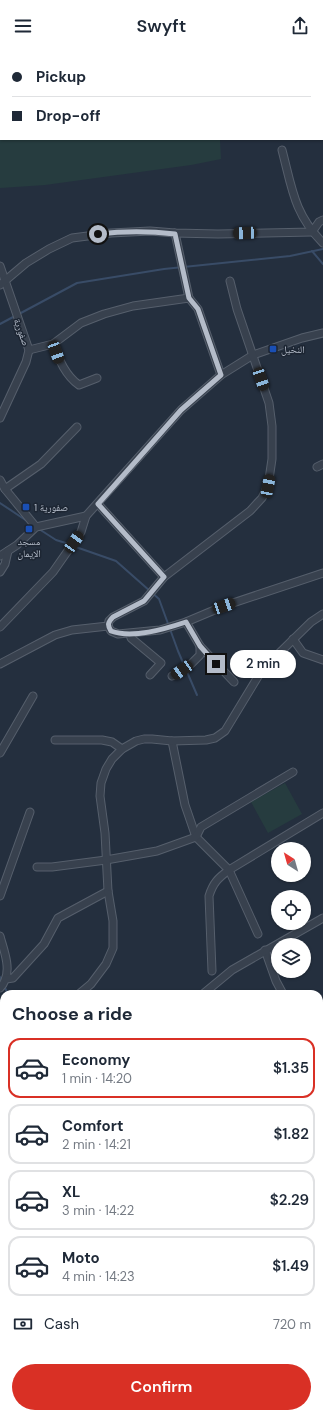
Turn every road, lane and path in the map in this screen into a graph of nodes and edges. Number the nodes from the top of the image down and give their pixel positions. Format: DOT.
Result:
graph roads {
  1 [pos="282,150"];
  2 [pos="323,220"];
  3 [pos="312,232"];
  4 [pos="175,234"];
  5 [pos="323,243"];
  6 [pos="0,266"];
  7 [pos="230,280"];
  8 [pos="2,283"];
  9 [pos="189,298"];
  10 [pos="323,333"];
  11 [pos="53,344"];
  12 [pos="29,350"];
  13 [pos="252,356"];
  14 [pos="221,375"];
  15 [pos="97,378"];
  16 [pos="0,418"];
  17 [pos="77,427"];
  18 [pos="0,480"];
  19 [pos="5,489"];
  20 [pos="98,504"];
  21 [pos="86,516"];
  22 [pos="36,527"];
  23 [pos="8,551"];
  24 [pos="0,556"];
  25 [pos="0,572"];
  26 [pos="323,572"];
  27 [pos="164,577"];
  28 [pos="323,614"];
  29 [pos="186,622"];
  30 [pos="108,626"];
  31 [pos="0,627"];
  32 [pos="130,634"];
  33 [pos="293,639"];
  34 [pos="200,646"];
  35 [pos="323,660"];
  36 [pos="0,664"];
  37 [pos="150,675"];
  38 [pos="172,676"];
  39 [pos="234,682"];
  40 [pos="33,696"];
  41 [pos="55,740"];
  42 [pos="172,741"];
  43 [pos="122,749"];
  44 [pos="0,753"];
  45 [pos="293,772"];
  46 [pos="30,812"];
  47 [pos="323,813"];
  48 [pos="196,837"];
  49 [pos="106,860"];
  50 [pos="37,867"];
  51 [pos="228,870"];
  52 [pos="108,891"];
  53 [pos="0,896"];
  54 [pos="323,918"];
  55 [pos="258,934"];
  56 [pos="0,936"];
  57 [pos="265,950"];
  58 [pos="212,971"];
  59 [pos="6,979"];
  60 [pos="0,988"];
  61 [pos="84,990"];
  62 [pos="208,990"];
  63 [pos="281,990"];
  1 -- 3 [label="street"];
  2 -- 3 [label="street"];
  3 -- 4 [label="street"];
  3 -- 5 [label="street"];
  4 -- 8 [label="street"];
  4 -- 9 [label="street"];
  6 -- 8 [label="street, صفورية"];
  7 -- 13 [label="street"];
  8 -- 12 [label="street, صفورية"];
  9 -- 11 [label="street"];
  9 -- 14 [label="street"];
  10 -- 13 [label="street"];
  11 -- 12 [label="street"];
  11 -- 15 [label="street"];
  12 -- 16 [label="street, صفورية"];
  13 -- 14 [label="street"];
  13 -- 27 [label="street"];
  14 -- 20 [label="street"];
  17 -- 19 [label="street"];
  18 -- 19 [label="street"];
  19 -- 22 [label="street"];
  20 -- 21 [label="street"];
  20 -- 27 [label="street"];
  21 -- 22 [label="street"];
  21 -- 31 [label="street"];
  22 -- 23 [label="street"];
  23 -- 24 [label="street"];
  23 -- 25 [label="street"];
  26 -- 29 [label="street"];
  27 -- 30 [label="street"];
  28 -- 33 [label="street"];
  29 -- 32 [label="street"];
  29 -- 34 [label="street"];
  30 -- 32 [label="street"];
  30 -- 36 [label="street"];
  32 -- 37 [label="street"];
  33 -- 35 [label="street"];
  33 -- 42 [label="street"];
  34 -- 38 [label="street"];
  34 -- 39 [label="street"];
  40 -- 44 [label="street"];
  41 -- 43 [label="street"];
  42 -- 43 [label="street"];
  42 -- 48 [label="street"];
  43 -- 49 [label="street"];
  45 -- 48 [label="street"];
  46 -- 53 [label="street"];
  47 -- 51 [label="street"];
  48 -- 49 [label="street"];
  48 -- 51 [label="street"];
  49 -- 50 [label="street"];
  49 -- 52 [label="street"];
  51 -- 55 [label="street"];
  51 -- 58 [label="street"];
  52 -- 59 [label="street"];
  52 -- 61 [label="street"];
  54 -- 57 [label="street"];
  56 -- 59 [label="street"];
  57 -- 62 [label="street"];
  57 -- 63 [label="street"];
  59 -- 60 [label="street"];
}
